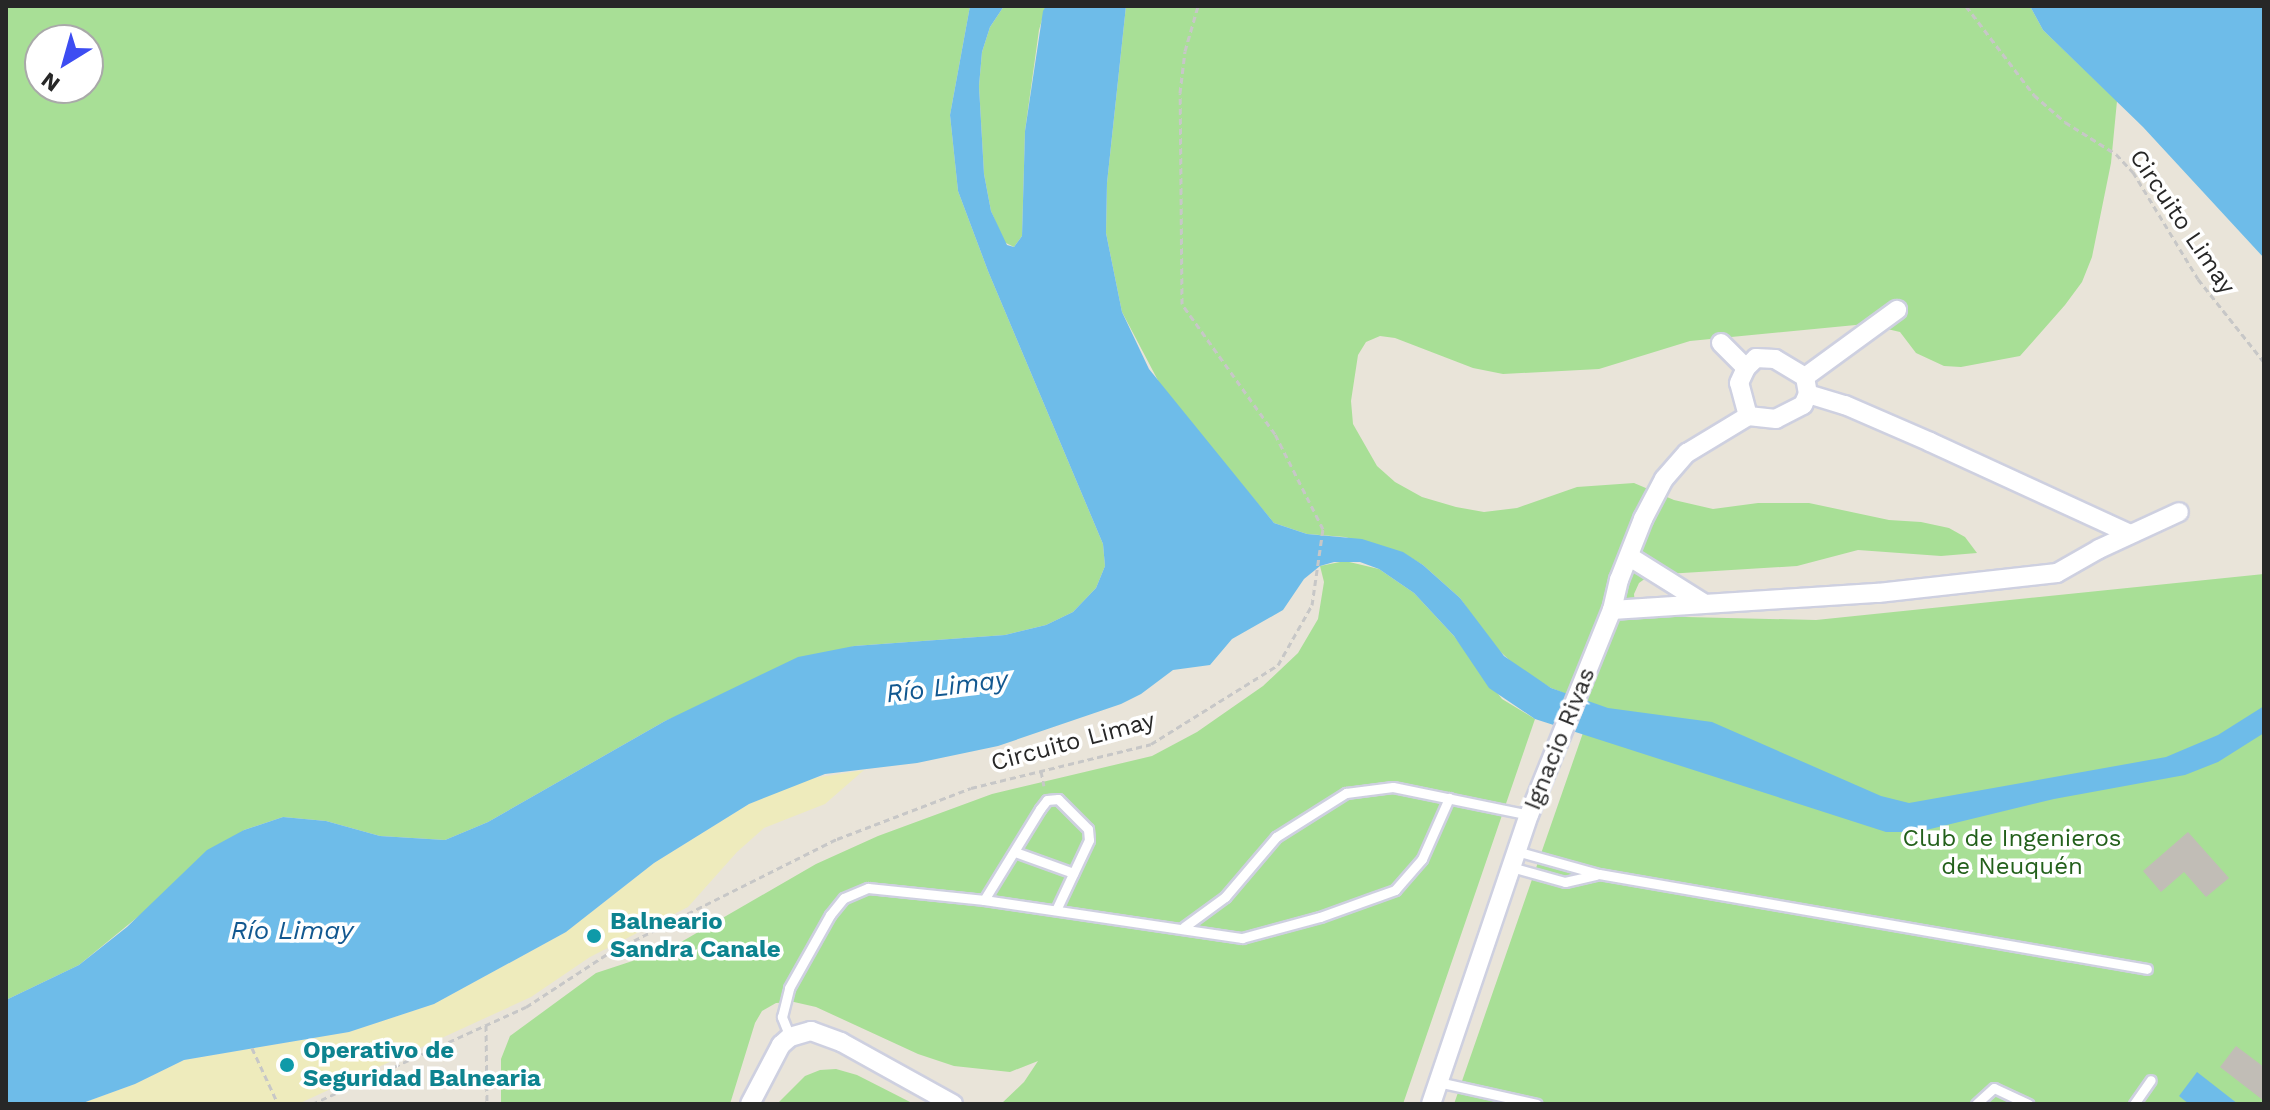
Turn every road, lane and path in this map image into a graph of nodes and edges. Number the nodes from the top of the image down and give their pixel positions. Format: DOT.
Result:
graph roads {
  1 [pos="1198,6"];
  2 [pos="1966,6"];
  3 [pos="1897,310"];
  4 [pos="1721,343"];
  5 [pos="2264,362"];
  6 [pos="1746,368"];
  7 [pos="1806,386"];
  8 [pos="1748,416"];
  9 [pos="2179,512"];
  10 [pos="2130,534"];
  11 [pos="1630,557"];
  12 [pos="1702,602"];
  13 [pos="1612,610"];
  14 [pos="1041,771"];
  15 [pos="1449,798"];
  16 [pos="1047,800"];
  17 [pos="1529,815"];
  18 [pos="1015,852"];
  19 [pos="1514,859"];
  20 [pos="1073,873"];
  21 [pos="1599,874"];
  22 [pos="984,900"];
  23 [pos="1056,910"];
  24 [pos="1184,927"];
  25 [pos="2147,969"];
  26 [pos="486,1025"];
  27 [pos="790,1037"];
  28 [pos="252,1048"];
  29 [pos="2151,1080"];
  30 [pos="1438,1082"];
  31 [pos="278,1104"];
  32 [pos="312,1104"];
  33 [pos="487,1104"];
  34 [pos="750,1104"];
  35 [pos="953,1104"];
  36 [pos="1431,1104"];
  37 [pos="1537,1104"];
  38 [pos="1976,1104"];
  39 [pos="2028,1104"];
  40 [pos="2134,1104"];
  1 -- 14 [label="path, Circuito Limay"];
  2 -- 5 [label="path, Circuito Limay"];
  3 -- 7 [label="street"];
  4 -- 6 [label="street"];
  6 -- 7 [label="street"];
  6 -- 8 [label="street"];
  7 -- 8 [label="street"];
  7 -- 10 [label="street"];
  8 -- 11 [label="street, Ignacio Rivas"];
  9 -- 10 [label="street"];
  10 -- 12 [label="street"];
  11 -- 12 [label="street"];
  11 -- 13 [label="street, Ignacio Rivas"];
  12 -- 13 [label="street"];
  13 -- 17 [label="street, Ignacio Rivas"];
  14 -- 16 [label="path"];
  14 -- 26 [label="path, Circuito Limay"];
  15 -- 17 [label="lane"];
  15 -- 24 [label="lane"];
  15 -- 24 [label="lane"];
  16 -- 18 [label="lane"];
  16 -- 20 [label="lane"];
  17 -- 19 [label="street, Ignacio Rivas"];
  18 -- 20 [label="lane"];
  18 -- 22 [label="lane"];
  19 -- 21 [label="lane"];
  19 -- 21 [label="lane"];
  19 -- 30 [label="street, Ignacio Rivas"];
  20 -- 23 [label="lane"];
  21 -- 25 [label="lane"];
  22 -- 23 [label="lane"];
  22 -- 27 [label="lane"];
  23 -- 24 [label="lane"];
  26 -- 32 [label="path, Circuito Limay"];
  26 -- 33 [label="path"];
  27 -- 34 [label="street"];
  27 -- 35 [label="street"];
  28 -- 31 [label="path"];
  29 -- 40 [label="lane"];
  30 -- 36 [label="street, Ignacio Rivas"];
  30 -- 37 [label="lane"];
  38 -- 39 [label="lane"];
}
